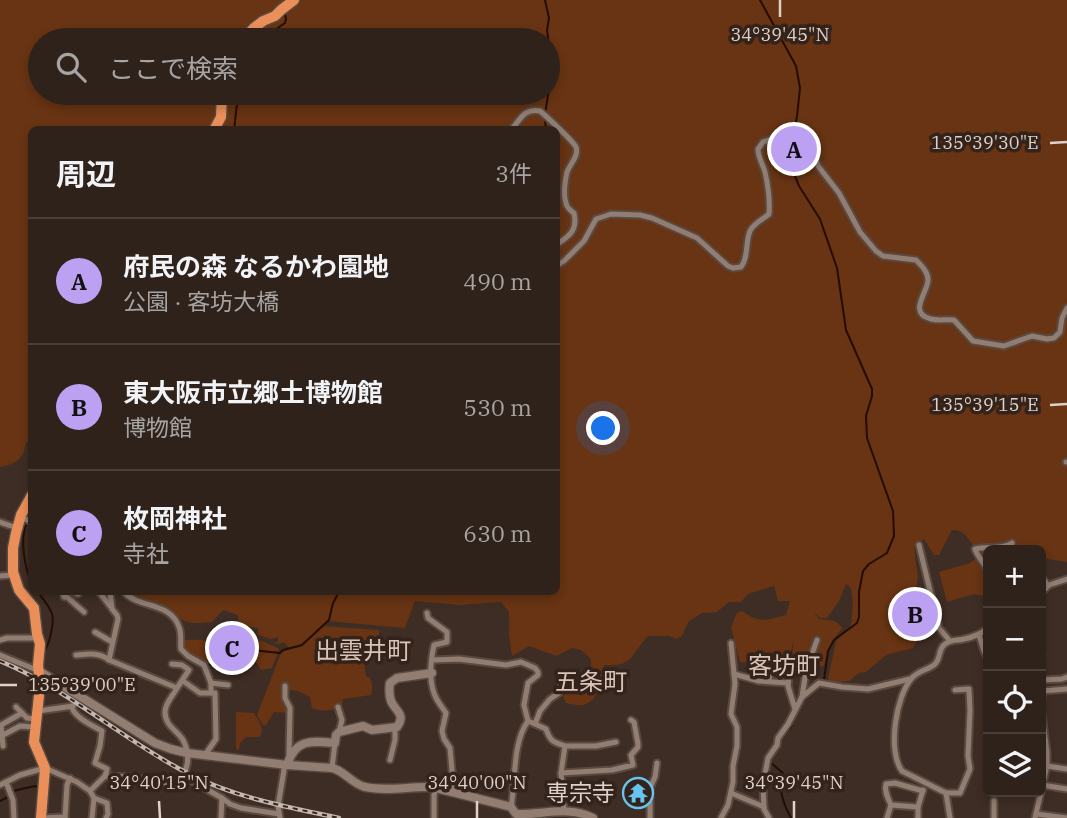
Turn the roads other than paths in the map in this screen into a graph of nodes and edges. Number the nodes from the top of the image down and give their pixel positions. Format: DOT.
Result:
graph roads {
  1 [pos="294,0"];
  2 [pos="254,28"];
  3 [pos="222,105"];
  4 [pos="217,126"];
  5 [pos="514,126"];
  6 [pos="556,126"];
  7 [pos="560,129"];
  8 [pos="560,243"];
  9 [pos="560,264"];
  10 [pos="1067,308"];
  11 [pos="25,521"];
  12 [pos="0,522"];
  13 [pos="1012,543"];
  14 [pos="919,545"];
  15 [pos="1007,545"];
  16 [pos="983,547"];
  17 [pos="983,562"];
  18 [pos="13,575"];
  19 [pos="0,576"];
  20 [pos="1067,579"];
  21 [pos="1046,583"];
  22 [pos="1048,586"];
  23 [pos="64,595"];
  24 [pos="101,595"];
  25 [pos="110,595"];
  26 [pos="127,595"];
  27 [pos="112,609"];
  28 [pos="84,612"];
  29 [pos="428,613"];
  30 [pos="95,632"];
  31 [pos="983,632"];
  32 [pos="979,635"];
  33 [pos="38,638"];
  34 [pos="0,640"];
  35 [pos="817,640"];
  36 [pos="950,641"];
  37 [pos="112,642"];
  38 [pos="731,643"];
  39 [pos="983,648"];
  40 [pos="0,655"];
  41 [pos="76,655"];
  42 [pos="109,660"];
  43 [pos="432,660"];
  44 [pos="172,664"];
  45 [pos="790,665"];
  46 [pos="770,667"];
  47 [pos="39,671"];
  48 [pos="432,673"];
  49 [pos="566,673"];
  50 [pos="734,674"];
  51 [pos="1067,677"];
  52 [pos="910,680"];
  53 [pos="1046,680"];
  54 [pos="183,681"];
  55 [pos="769,681"];
  56 [pos="211,683"];
  57 [pos="788,683"];
  58 [pos="228,685"];
  59 [pos="285,686"];
  60 [pos="177,688"];
  61 [pos="1046,689"];
  62 [pos="1067,689"];
  63 [pos="955,690"];
  64 [pos="211,693"];
  65 [pos="802,697"];
  66 [pos="75,702"];
  67 [pos="16,707"];
  68 [pos="338,707"];
  69 [pos="795,709"];
  70 [pos="22,713"];
  71 [pos="36,719"];
  72 [pos="631,720"];
  73 [pos="528,721"];
  74 [pos="535,724"];
  75 [pos="395,728"];
  76 [pos="2,732"];
  77 [pos="340,732"];
  78 [pos="616,742"];
  79 [pos="335,743"];
  80 [pos="4,746"];
  81 [pos="565,746"];
  82 [pos="187,753"];
  83 [pos="205,755"];
  84 [pos="390,760"];
  85 [pos="287,762"];
  86 [pos="657,763"];
  87 [pos="45,768"];
  88 [pos="332,768"];
  89 [pos="1046,769"];
  90 [pos="1067,769"];
  91 [pos="561,774"];
  92 [pos="105,776"];
  93 [pos="183,776"];
  94 [pos="70,778"];
  95 [pos="925,783"];
  96 [pos="3,784"];
  97 [pos="436,788"];
  98 [pos="1046,789"];
  99 [pos="1067,789"];
  100 [pos="450,791"];
  101 [pos="923,791"];
  102 [pos="92,792"];
  103 [pos="731,793"];
  104 [pos="946,793"];
  105 [pos="1040,797"];
  106 [pos="222,798"];
  107 [pos="994,801"];
  108 [pos="891,805"];
  109 [pos="764,807"];
  110 [pos="918,807"];
  111 [pos="564,811"];
  112 [pos="513,813"];
  113 [pos="279,816"];
  114 [pos="1036,816"];
  115 [pos="14,818"];
  116 [pos="42,818"];
  117 [pos="65,818"];
  118 [pos="92,818"];
  119 [pos="106,818"];
  120 [pos="221,818"];
  121 [pos="434,818"];
  122 [pos="593,818"];
  123 [pos="650,818"];
  124 [pos="721,818"];
  125 [pos="769,818"];
  126 [pos="887,818"];
  127 [pos="918,818"];
  128 [pos="950,818"];
  129 [pos="995,818"];
  130 [pos="1067,818"];
  1 -- 2 [label="highway"];
  3 -- 4 [label="highway"];
  5 -- 6 [label="street"];
  7 -- 8 [label="street"];
  9 -- 10 [label="street"];
  11 -- 12 [label="street"];
  11 -- 18 [label="highway"];
  13 -- 15 [label="street"];
  14 -- 36 [label="street"];
  16 -- 17 [label="street"];
  18 -- 19 [label="street"];
  18 -- 33 [label="highway"];
  20 -- 22 [label="street"];
  21 -- 22 [label="street"];
  23 -- 28 [label="street"];
  24 -- 27 [label="street"];
  25 -- 27 [label="street"];
  26 -- 56 [label="street"];
  27 -- 37 [label="street"];
  29 -- 43 [label="street"];
  30 -- 37 [label="street"];
  31 -- 32 [label="street"];
  32 -- 36 [label="street"];
  32 -- 39 [label="street"];
  33 -- 34 [label="street"];
  33 -- 47 [label="highway"];
  35 -- 65 [label="street"];
  36 -- 52 [label="street"];
  37 -- 42 [label="street"];
  38 -- 50 [label="street"];
  40 -- 47 [label="street"];
  41 -- 42 [label="street"];
  42 -- 60 [label="street"];
  43 -- 48 [label="street"];
  43 -- 73 [label="street"];
  44 -- 54 [label="street"];
  45 -- 57 [label="street"];
  46 -- 55 [label="street"];
  47 -- 66 [label="street"];
  47 -- 71 [label="highway"];
  48 -- 75 [label="street"];
  48 -- 100 [label="street"];
  49 -- 74 [label="street"];
  50 -- 55 [label="street"];
  50 -- 103 [label="street"];
  51 -- 53 [label="street"];
  52 -- 65 [label="street"];
  52 -- 95 [label="street"];
  54 -- 60 [label="street"];
  54 -- 64 [label="street"];
  55 -- 57 [label="street"];
  56 -- 58 [label="street"];
  56 -- 64 [label="street"];
  57 -- 69 [label="street"];
  59 -- 85 [label="street"];
  60 -- 82 [label="street"];
  61 -- 62 [label="street"];
  63 -- 104 [label="street"];
  64 -- 83 [label="street"];
  65 -- 69 [label="street"];
  66 -- 71 [label="street"];
  66 -- 82 [label="street"];
  66 -- 92 [label="street"];
  67 -- 70 [label="street"];
  68 -- 77 [label="street"];
  69 -- 109 [label="street"];
  70 -- 71 [label="street"];
  70 -- 76 [label="street"];
  71 -- 76 [label="street"];
  71 -- 87 [label="highway"];
  72 -- 91 [label="street"];
  73 -- 74 [label="street"];
  73 -- 112 [label="street"];
  74 -- 81 [label="street"];
  75 -- 77 [label="street"];
  75 -- 84 [label="street"];
  76 -- 80 [label="street"];
  77 -- 79 [label="street"];
  78 -- 81 [label="street"];
  79 -- 85 [label="street"];
  79 -- 88 [label="street"];
  81 -- 91 [label="street"];
  82 -- 83 [label="street"];
  82 -- 93 [label="street"];
  83 -- 85 [label="street"];
  85 -- 88 [label="street"];
  85 -- 113 [label="street"];
  86 -- 123 [label="street"];
  87 -- 94 [label="street"];
  87 -- 96 [label="street"];
  87 -- 116 [label="highway"];
  88 -- 97 [label="street"];
  89 -- 90 [label="street"];
  91 -- 111 [label="street"];
  92 -- 93 [label="street"];
  92 -- 102 [label="street"];
  93 -- 106 [label="street"];
  94 -- 102 [label="street"];
  94 -- 117 [label="street"];
  95 -- 101 [label="street"];
  95 -- 104 [label="street"];
  96 -- 115 [label="street"];
  97 -- 100 [label="street"];
  97 -- 121 [label="street"];
  98 -- 99 [label="street"];
  100 -- 112 [label="street"];
  101 -- 108 [label="street"];
  101 -- 110 [label="street"];
  102 -- 118 [label="street"];
  102 -- 119 [label="street"];
  103 -- 109 [label="street"];
  103 -- 124 [label="street"];
  104 -- 128 [label="street"];
  105 -- 114 [label="street"];
  106 -- 113 [label="street"];
  106 -- 120 [label="street"];
  107 -- 129 [label="street"];
  108 -- 110 [label="street"];
  108 -- 126 [label="street"];
  109 -- 125 [label="street"];
  110 -- 127 [label="street"];
  111 -- 112 [label="street"];
  111 -- 122 [label="street"];
  114 -- 130 [label="street"];
  116 -- 117 [label="street"];
}
